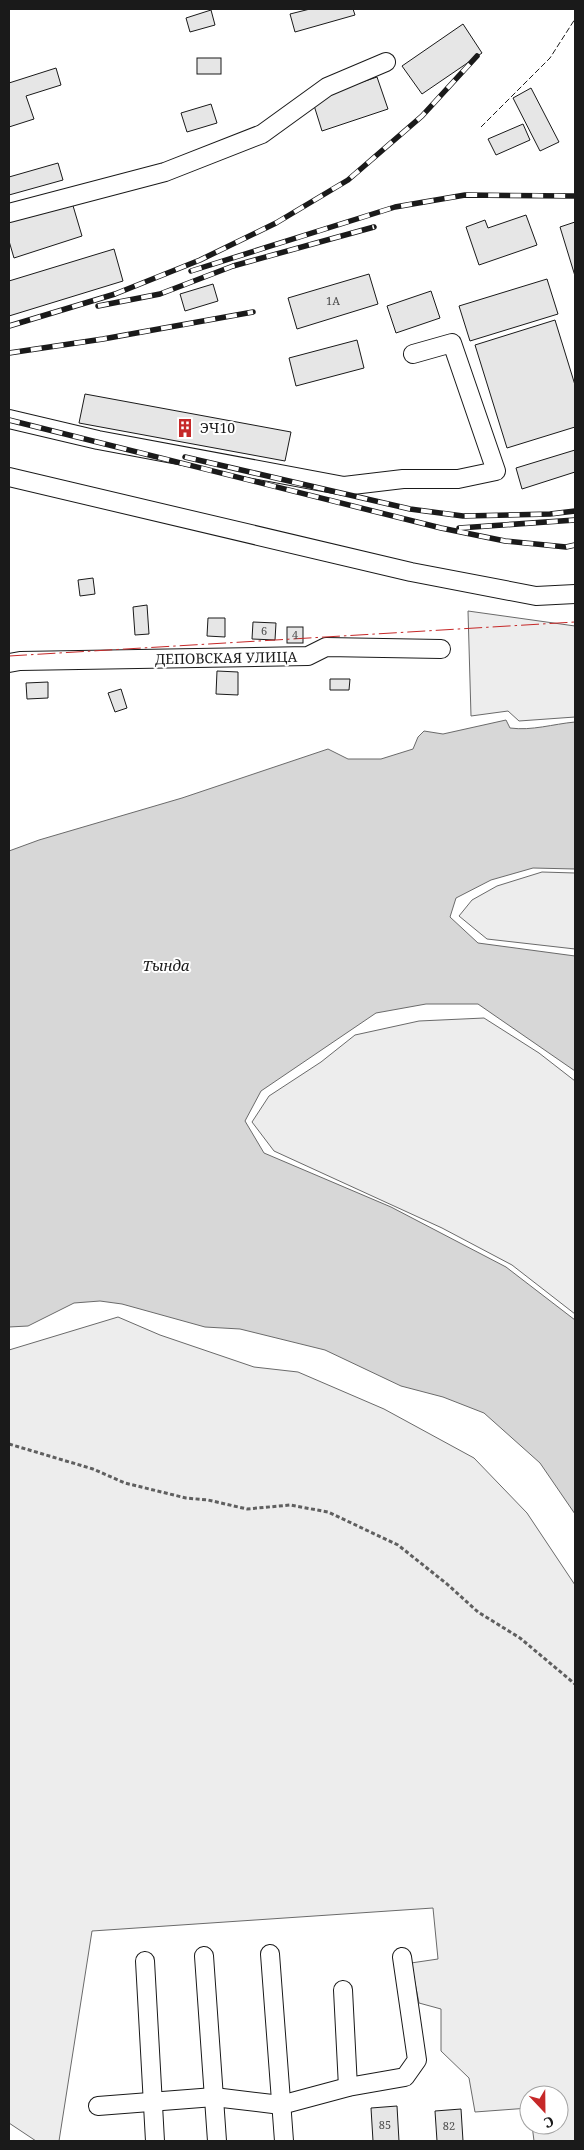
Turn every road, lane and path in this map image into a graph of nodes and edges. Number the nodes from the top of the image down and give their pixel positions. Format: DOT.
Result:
graph roads {
  1 [pos="386,62"];
  2 [pos="9,213"];
  3 [pos="413,354"];
  4 [pos="9,419"];
  5 [pos="9,477"];
  6 [pos="575,594"];
  7 [pos="441,649"];
  8 [pos="9,664"];
  9 [pos="9,1444"];
  10 [pos="575,1684"];
  11 [pos="270,1954"];
  12 [pos="204,1956"];
  13 [pos="402,1957"];
  14 [pos="145,1961"];
  15 [pos="343,1990"];
  16 [pos="348,2087"];
  17 [pos="214,2097"];
  18 [pos="153,2101"];
  19 [pos="281,2105"];
  20 [pos="98,2106"];
  21 [pos="155,2141"];
  22 [pos="217,2141"];
  23 [pos="284,2141"];
  1 -- 2 [label="street"];
  3 -- 4 [label="street"];
  5 -- 6 [label="street"];
  7 -- 8 [label="street, ДЕПОВСКАЯ УЛИЦА"];
  9 -- 10 [label="path"];
  11 -- 19 [label="street"];
  12 -- 17 [label="street"];
  13 -- 16 [label="street"];
  14 -- 18 [label="street"];
  15 -- 16 [label="street"];
  16 -- 19 [label="street"];
  17 -- 18 [label="street"];
  17 -- 19 [label="street"];
  17 -- 22 [label="street"];
  18 -- 20 [label="street"];
  18 -- 21 [label="street"];
  19 -- 23 [label="street"];
}
